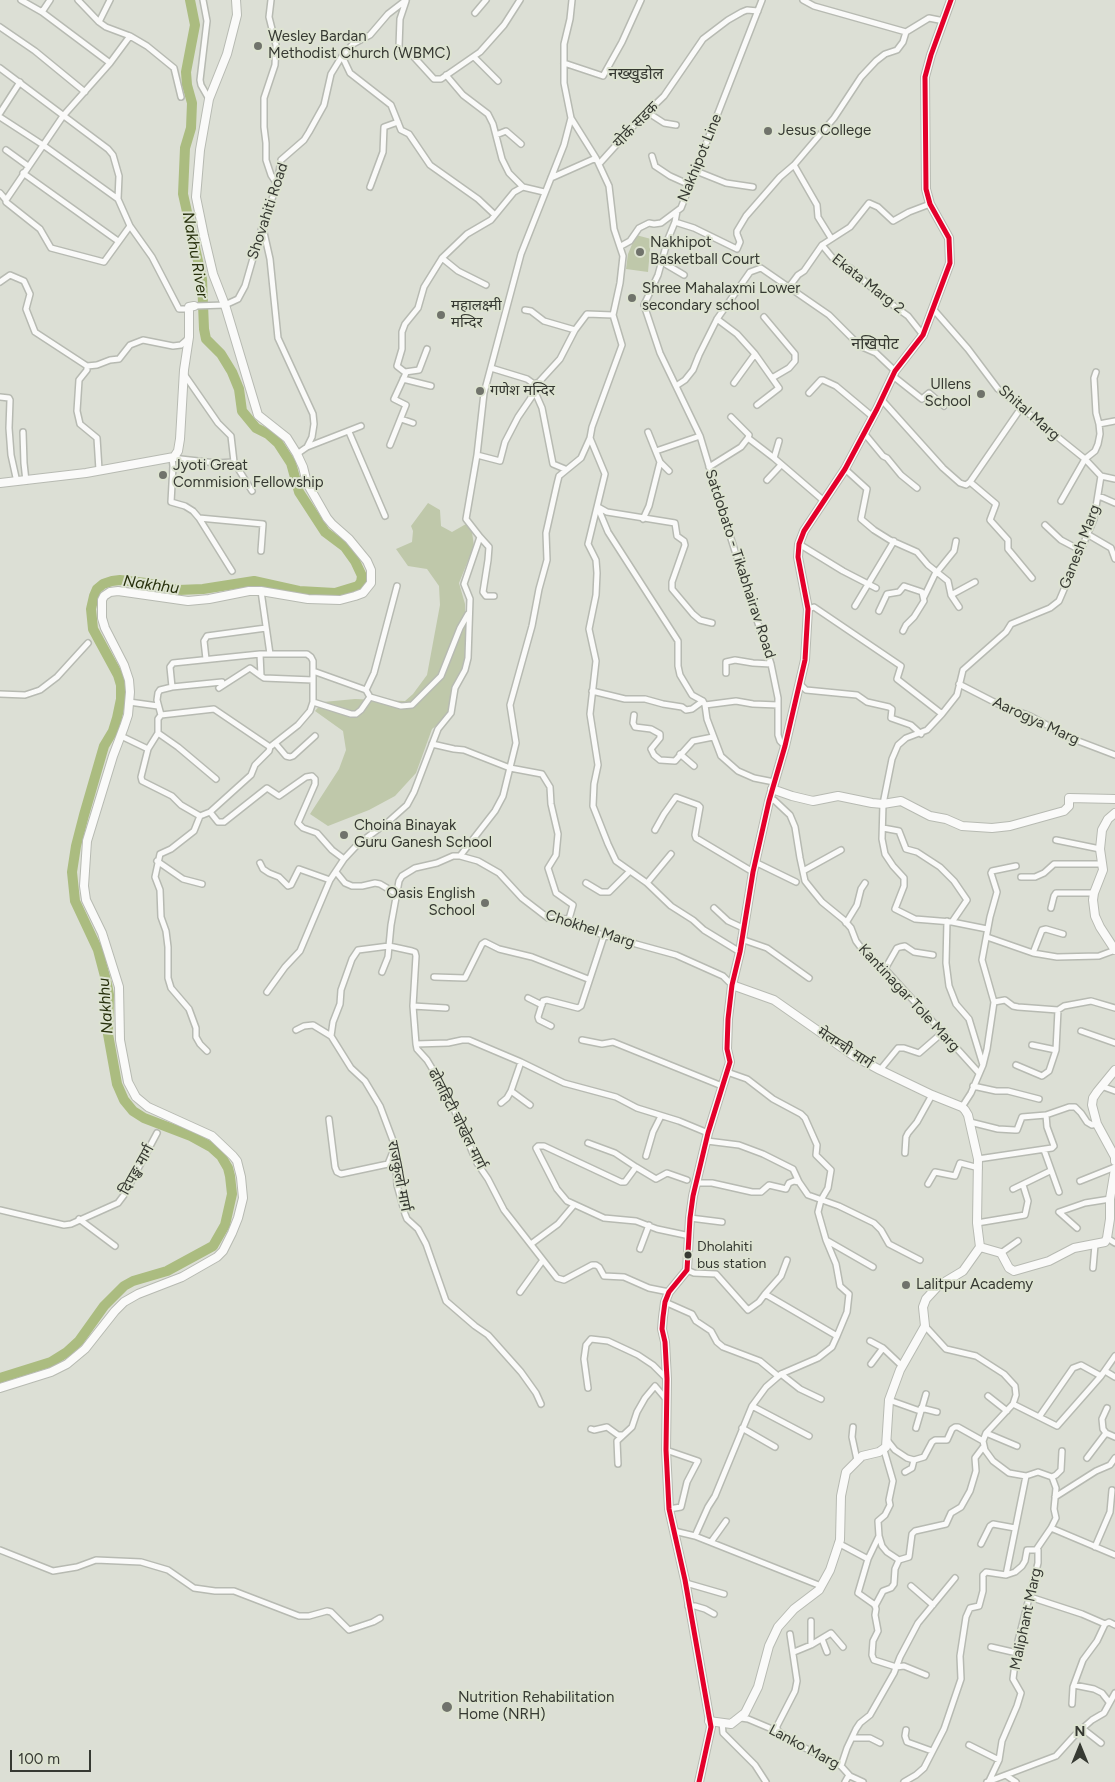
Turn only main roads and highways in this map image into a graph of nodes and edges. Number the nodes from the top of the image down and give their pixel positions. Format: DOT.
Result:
graph roads {
  1 [pos="236,0"];
  2 [pos="951,0"];
  3 [pos="191,307"];
  4 [pos="0,484"];
  5 [pos="773,785"];
  6 [pos="1115,799"];
  7 [pos="1115,813"];
  8 [pos="1114,947"];
  9 [pos="732,984"];
  10 [pos="1115,1070"];
  11 [pos="1115,1161"];
  12 [pos="1115,1168"];
  13 [pos="1112,1210"];
  14 [pos="980,1247"];
  15 [pos="0,1388"];
  16 [pos="709,1721"];
  17 [pos="699,1782"];
  1 -- 15 [label="main road"];
  2 -- 5 [label="main road"];
  3 -- 4 [label="main road"];
  5 -- 6 [label="main road"];
  5 -- 9 [label="main road"];
  7 -- 8 [label="main road"];
  9 -- 14 [label="main road, मेलम्ची मार्ग"];
  9 -- 16 [label="main road"];
  10 -- 11 [label="main road"];
  12 -- 13 [label="main road"];
  13 -- 14 [label="main road"];
  14 -- 16 [label="main road"];
  16 -- 17 [label="main road"];
}
